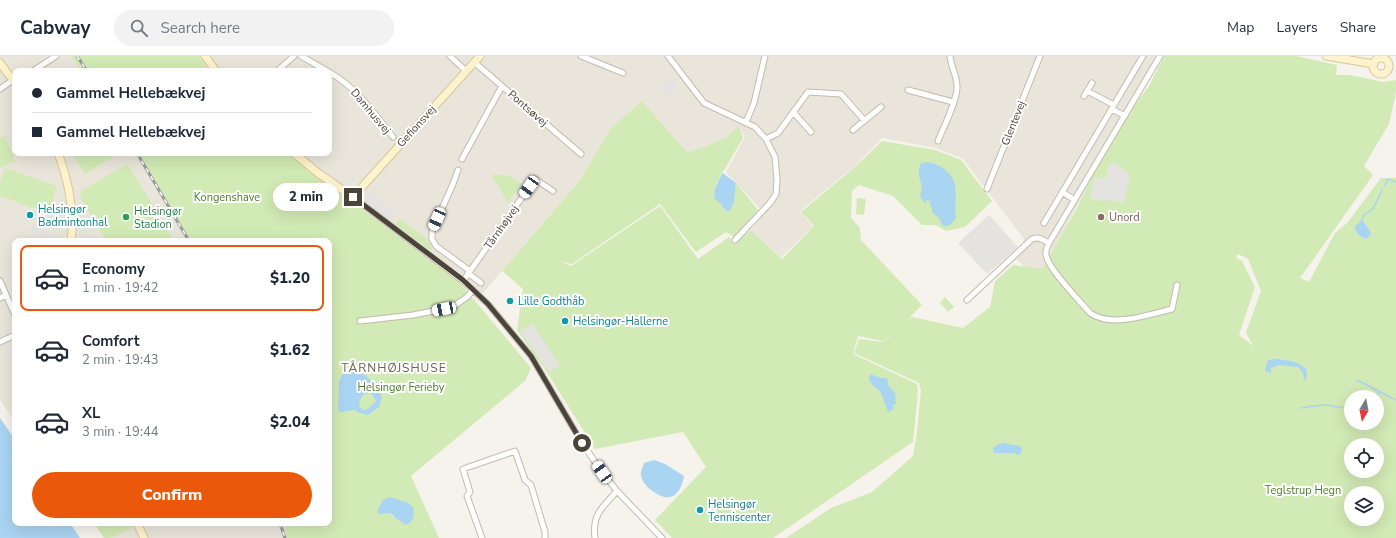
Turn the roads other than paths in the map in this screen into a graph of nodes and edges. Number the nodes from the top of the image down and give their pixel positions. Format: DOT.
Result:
graph roads {
  1 [pos="56,56"];
  2 [pos="205,56"];
  3 [pos="294,56"];
  4 [pos="301,56"];
  5 [pos="450,56"];
  6 [pos="480,56"];
  7 [pos="581,56"];
  8 [pos="668,56"];
  9 [pos="765,56"];
  10 [pos="950,56"];
  11 [pos="1040,56"];
  12 [pos="1143,56"];
  13 [pos="1160,56"];
  14 [pos="1326,56"];
  15 [pos="1337,57"];
  16 [pos="1382,57"];
  17 [pos="474,62"];
  18 [pos="0,63"];
  19 [pos="1374,64"];
  20 [pos="1393,67"];
  21 [pos="38,68"];
  22 [pos="214,68"];
  23 [pos="280,68"];
  24 [pos="321,68"];
  25 [pos="466,71"];
  26 [pos="623,73"];
  27 [pos="332,74"];
  28 [pos="12,79"];
  29 [pos="12,83"];
  30 [pos="1092,83"];
  31 [pos="502,86"];
  32 [pos="0,89"];
  33 [pos="908,90"];
  34 [pos="1088,91"];
  35 [pos="1084,96"];
  36 [pos="953,102"];
  37 [pos="881,107"];
  38 [pos="1113,107"];
  39 [pos="793,112"];
  40 [pos="1125,116"];
  41 [pos="864,120"];
  42 [pos="746,122"];
  43 [pos="852,130"];
  44 [pos="811,132"];
  45 [pos="393,138"];
  46 [pos="766,139"];
  47 [pos="938,141"];
  48 [pos="581,154"];
  49 [pos="59,156"];
  50 [pos="298,156"];
  51 [pos="462,158"];
  52 [pos="458,170"];
  53 [pos="987,190"];
  54 [pos="553,191"];
  55 [pos="1062,192"];
  56 [pos="353,197"];
  57 [pos="1075,200"];
  58 [pos="1044,223"];
  59 [pos="71,238"];
  60 [pos="735,240"];
  61 [pos="1049,243"];
  62 [pos="469,272"];
  63 [pos="463,280"];
  64 [pos="0,281"];
  65 [pos="481,283"];
  66 [pos="1177,285"];
  67 [pos="473,290"];
  68 [pos="6,295"];
  69 [pos="0,298"];
  70 [pos="967,300"];
  71 [pos="12,308"];
  72 [pos="360,321"];
  73 [pos="12,336"];
  74 [pos="0,342"];
  75 [pos="617,491"];
  76 [pos="138,526"];
  77 [pos="144,538"];
  78 [pos="482,538"];
  79 [pos="545,538"];
  80 [pos="595,538"];
  81 [pos="662,538"];
  1 -- 21 [label="street"];
  2 -- 22 [label="main road"];
  3 -- 23 [label="street"];
  4 -- 24 [label="street, Damhusvej"];
  5 -- 25 [label="street"];
  6 -- 17 [label="main road, Gefionsvej"];
  7 -- 26 [label="street"];
  8 -- 42 [label="street"];
  9 -- 42 [label="street"];
  10 -- 36 [label="street"];
  11 -- 53 [label="street, Glentevej"];
  12 -- 38 [label="street"];
  13 -- 40 [label="street"];
  14 -- 15 [label="main road"];
  15 -- 19 [label="main road"];
  16 -- 19 [label="main road"];
  16 -- 20 [label="main road"];
  17 -- 25 [label="main road, Gefionsvej"];
  17 -- 31 [label="street, Pontsøvej"];
  18 -- 28 [label="main road"];
  19 -- 20 [label="main road"];
  25 -- 56 [label="main road, Gefionsvej"];
  27 -- 45 [label="street, Damhusvej"];
  29 -- 32 [label="street"];
  30 -- 34 [label="street"];
  31 -- 48 [label="street, Pontsøvej"];
  31 -- 51 [label="street"];
  33 -- 36 [label="street"];
  34 -- 35 [label="street"];
  34 -- 38 [label="street"];
  36 -- 47 [label="street"];
  37 -- 41 [label="street"];
  38 -- 40 [label="street"];
  38 -- 55 [label="street"];
  39 -- 41 [label="street"];
  39 -- 44 [label="street"];
  39 -- 46 [label="street"];
  40 -- 57 [label="street"];
  41 -- 43 [label="street"];
  42 -- 46 [label="street"];
  46 -- 60 [label="street"];
  49 -- 59 [label="main road"];
  50 -- 56 [label="main road"];
  52 -- 62 [label="street"];
  54 -- 62 [label="street, Tårnhøjvej"];
  55 -- 57 [label="street"];
  55 -- 58 [label="street"];
  56 -- 63 [label="street"];
  57 -- 61 [label="street"];
  61 -- 66 [label="street"];
  61 -- 70 [label="street"];
  62 -- 63 [label="street, Tårnhøjvej"];
  62 -- 65 [label="street"];
  63 -- 67 [label="street"];
  64 -- 68 [label="street"];
  67 -- 72 [label="street"];
  67 -- 75 [label="street"];
  68 -- 69 [label="street"];
  68 -- 71 [label="street"];
  73 -- 74 [label="street"];
  75 -- 80 [label="street"];
  75 -- 81 [label="street"];
  76 -- 77 [label="main road"];
  78 -- 79 [label="street"];
}
